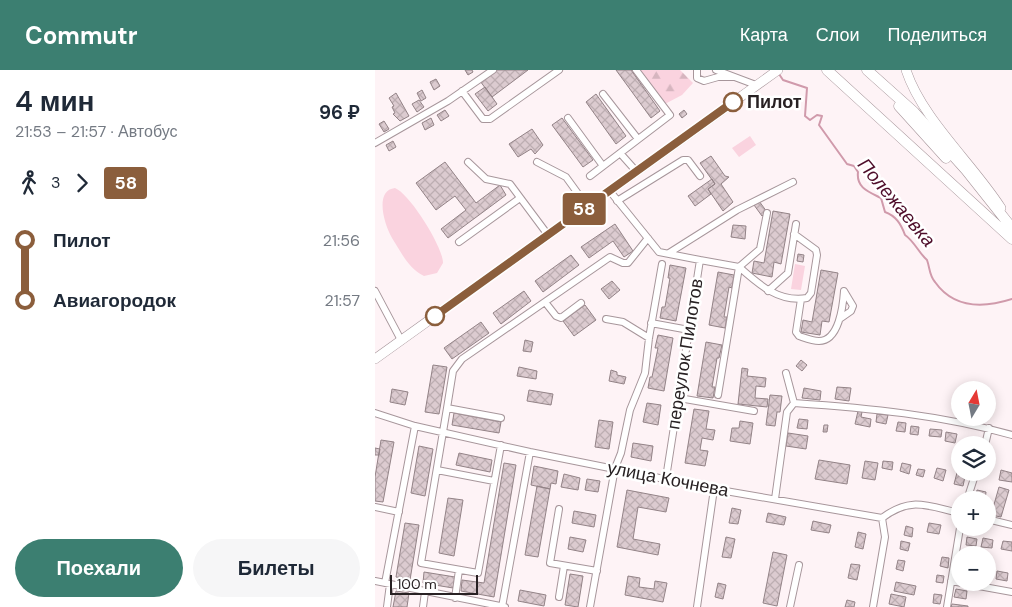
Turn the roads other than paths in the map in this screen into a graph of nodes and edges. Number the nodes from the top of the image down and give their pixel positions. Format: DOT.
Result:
graph roads {
  1 [pos="493,70"];
  2 [pos="559,70"];
  3 [pos="636,70"];
  4 [pos="697,70"];
  5 [pos="716,70"];
  6 [pos="777,70"];
  7 [pos="827,70"];
  8 [pos="867,70"];
  9 [pos="905,70"];
  10 [pos="734,77"];
  11 [pos="877,80"];
  12 [pos="756,85"];
  13 [pos="462,92"];
  14 [pos="603,94"];
  15 [pos="568,118"];
  16 [pos="638,140"];
  17 [pos="375,143"];
  18 [pos="620,153"];
  19 [pos="468,162"];
  20 [pos="537,162"];
  21 [pos="603,166"];
  22 [pos="636,171"];
  23 [pos="590,176"];
  24 [pos="701,176"];
  25 [pos="793,182"];
  26 [pos="609,190"];
  27 [pos="520,198"];
  28 [pos="617,201"];
  29 [pos="587,206"];
  30 [pos="767,213"];
  31 [pos="796,224"];
  32 [pos="1012,226"];
  33 [pos="794,234"];
  34 [pos="548,235"];
  35 [pos="648,238"];
  36 [pos="1012,239"];
  37 [pos="459,242"];
  38 [pos="669,254"];
  39 [pos="699,260"];
  40 [pos="662,264"];
  41 [pos="739,267"];
  42 [pos="375,291"];
  43 [pos="768,291"];
  44 [pos="801,299"];
  45 [pos="545,302"];
  46 [pos="581,303"];
  47 [pos="841,318"];
  48 [pos="606,319"];
  49 [pos="651,323"];
  50 [pos="689,330"];
  51 [pos="649,338"];
  52 [pos="401,340"];
  53 [pos="375,358"];
  54 [pos="785,373"];
  55 [pos="718,395"];
  56 [pos="679,398"];
  57 [pos="794,403"];
  58 [pos="447,408"];
  59 [pos="754,411"];
  60 [pos="375,414"];
  61 [pos="501,418"];
  62 [pos="415,426"];
  63 [pos="989,428"];
  64 [pos="443,432"];
  65 [pos="1012,435"];
  66 [pos="987,436"];
  67 [pos="501,445"];
  68 [pos="530,452"];
  69 [pos="615,468"];
  70 [pos="437,470"];
  71 [pos="666,478"];
  72 [pos="494,481"];
  73 [pos="714,489"];
  74 [pos="775,500"];
  75 [pos="375,507"];
  76 [pos="559,509"];
  77 [pos="951,511"];
  78 [pos="399,512"];
  79 [pos="882,518"];
  80 [pos="996,521"];
  81 [pos="1012,525"];
  82 [pos="564,566"];
  83 [pos="799,566"];
  84 [pos="459,570"];
  85 [pos="597,571"];
  86 [pos="375,581"];
  87 [pos="951,581"];
  88 [pos="388,584"];
  89 [pos="996,589"];
  90 [pos="425,592"];
  91 [pos="1012,592"];
  92 [pos="559,597"];
  93 [pos="455,598"];
  94 [pos="387,607"];
  95 [pos="423,607"];
  96 [pos="503,607"];
  97 [pos="590,607"];
  98 [pos="697,607"];
  99 [pos="791,607"];
  100 [pos="873,607"];
  101 [pos="947,607"];
  1 -- 13 [label="street"];
  2 -- 13 [label="street"];
  3 -- 16 [label="street"];
  4 -- 10 [label="street"];
  5 -- 10 [label="street"];
  6 -- 12 [label="main road"];
  7 -- 36 [label="highway"];
  8 -- 11 [label="highway"];
  9 -- 32 [label="main road"];
  10 -- 12 [label="street"];
  11 -- 32 [label="highway"];
  11 -- 36 [label="highway"];
  12 -- 22 [label="main road"];
  13 -- 17 [label="street"];
  14 -- 16 [label="street"];
  15 -- 21 [label="street"];
  16 -- 18 [label="street"];
  18 -- 21 [label="street"];
  18 -- 22 [label="street"];
  19 -- 27 [label="street"];
  20 -- 29 [label="street"];
  21 -- 23 [label="street"];
  22 -- 26 [label="main road"];
  24 -- 28 [label="street"];
  25 -- 38 [label="street"];
  26 -- 28 [label="street, переулок Пилотов"];
  26 -- 29 [label="main road"];
  27 -- 34 [label="street"];
  27 -- 37 [label="street"];
  28 -- 35 [label="street, переулок Пилотов"];
  29 -- 34 [label="main road"];
  30 -- 41 [label="street"];
  31 -- 33 [label="street"];
  33 -- 43 [label="street"];
  33 -- 44 [label="street"];
  34 -- 52 [label="main road"];
  35 -- 38 [label="street, переулок Пилотов"];
  35 -- 45 [label="street"];
  38 -- 39 [label="street, переулок Пилотов"];
  39 -- 41 [label="street"];
  39 -- 50 [label="street, переулок Пилотов"];
  40 -- 49 [label="street"];
  41 -- 43 [label="street"];
  41 -- 55 [label="street"];
  42 -- 52 [label="street"];
  43 -- 44 [label="street"];
  44 -- 47 [label="street"];
  45 -- 46 [label="street"];
  45 -- 58 [label="street"];
  48 -- 51 [label="street"];
  49 -- 50 [label="street"];
  49 -- 51 [label="street"];
  50 -- 56 [label="street, переулок Пилотов"];
  51 -- 69 [label="street"];
  52 -- 53 [label="main road"];
  54 -- 57 [label="street"];
  56 -- 59 [label="street"];
  56 -- 71 [label="street, переулок Пилотов"];
  57 -- 63 [label="street"];
  57 -- 74 [label="street"];
  58 -- 61 [label="street"];
  58 -- 64 [label="street"];
  60 -- 62 [label="street, улица Кочнева"];
  62 -- 64 [label="street, улица Кочнева"];
  62 -- 78 [label="street"];
  63 -- 65 [label="street"];
  63 -- 66 [label="street"];
  64 -- 67 [label="street, улица Кочнева"];
  64 -- 70 [label="street"];
  67 -- 68 [label="street, улица Кочнева"];
  67 -- 72 [label="street"];
  68 -- 69 [label="street, улица Кочнева"];
  68 -- 96 [label="street"];
  69 -- 71 [label="street, улица Кочнева"];
  69 -- 85 [label="street"];
  70 -- 72 [label="street"];
  70 -- 84 [label="street"];
  71 -- 73 [label="street, улица Кочнева"];
  72 -- 84 [label="street"];
  73 -- 74 [label="street, улица Кочнева"];
  73 -- 98 [label="street"];
  74 -- 79 [label="street, улица Кочнева"];
  75 -- 78 [label="street"];
  76 -- 82 [label="street"];
  77 -- 79 [label="street"];
  78 -- 88 [label="street"];
  79 -- 100 [label="street"];
  80 -- 81 [label="street"];
  82 -- 85 [label="street"];
  82 -- 92 [label="street"];
  83 -- 99 [label="street"];
  84 -- 93 [label="street"];
  85 -- 97 [label="street"];
  86 -- 88 [label="street"];
  87 -- 101 [label="street"];
  88 -- 90 [label="street"];
  88 -- 94 [label="street"];
  89 -- 91 [label="street"];
  90 -- 93 [label="street"];
  90 -- 95 [label="street"];
  93 -- 96 [label="street"];
}
